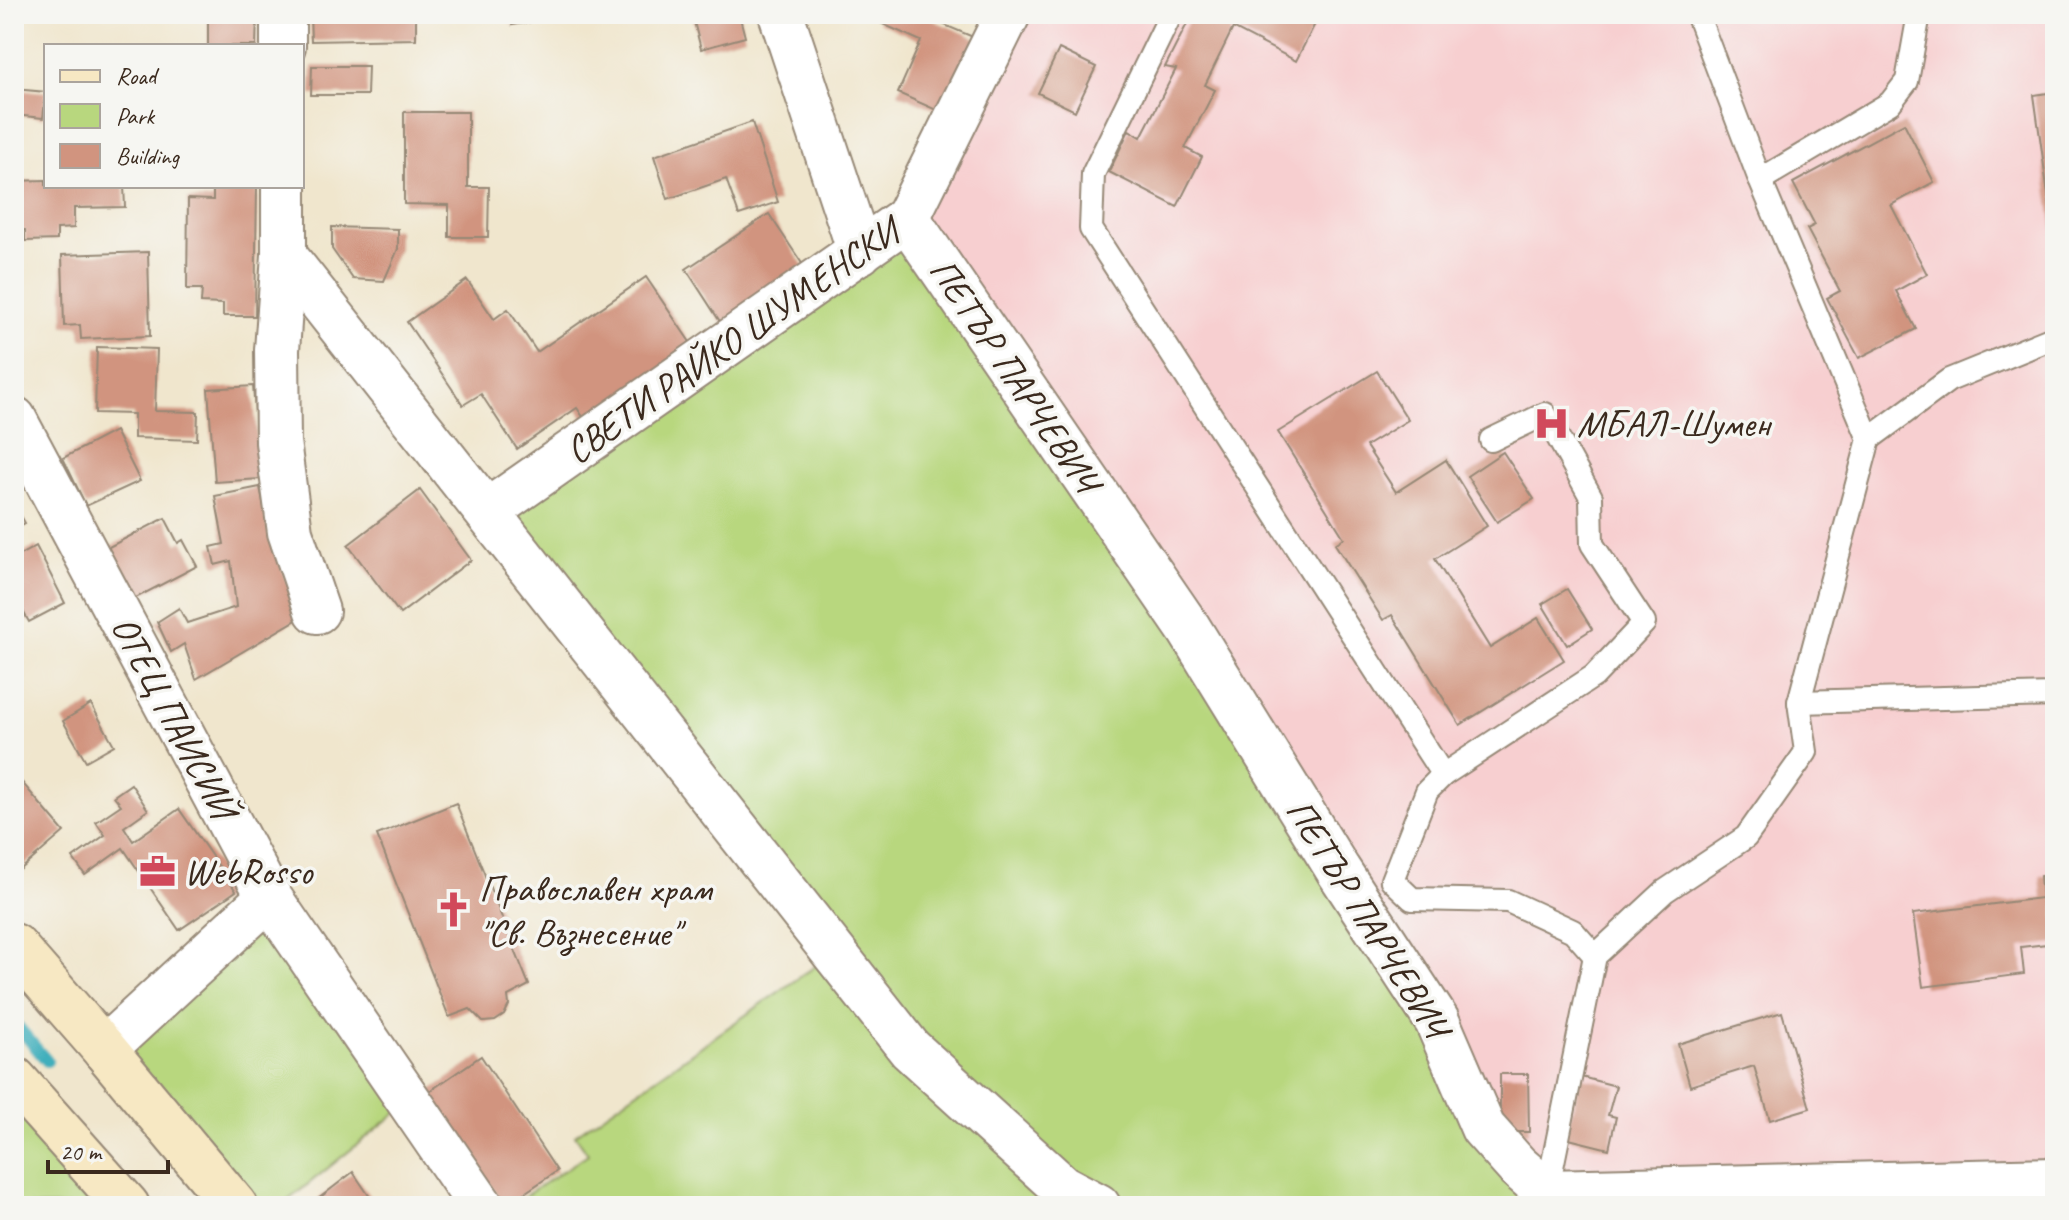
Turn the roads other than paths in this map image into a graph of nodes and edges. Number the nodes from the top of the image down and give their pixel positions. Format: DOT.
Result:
graph roads {
  1 [pos="283,14"];
  2 [pos="781,14"];
  3 [pos="1008,14"];
  4 [pos="1171,14"];
  5 [pos="1697,14"];
  6 [pos="1919,14"];
  7 [pos="283,44"];
  8 [pos="1760,180"];
  9 [pos="284,188"];
  10 [pos="907,218"];
  11 [pos="860,252"];
  12 [pos="284,255"];
  13 [pos="2055,337"];
  14 [pos="14,419"];
  15 [pos="1869,439"];
  16 [pos="1491,440"];
  17 [pos="488,511"];
  18 [pos="317,611"];
  19 [pos="2055,695"];
  20 [pos="1799,702"];
  21 [pos="1443,775"];
  22 [pos="269,897"];
  23 [pos="14,946"];
  24 [pos="1595,956"];
  25 [pos="104,1049"];
  26 [pos="21,1102"];
  27 [pos="2055,1180"];
  28 [pos="1545,1199"];
  29 [pos="127,1206"];
  30 [pos="235,1206"];
  31 [pos="481,1206"];
  32 [pos="1098,1206"];
  1 -- 7 [label="street"];
  2 -- 11 [label="street"];
  3 -- 10 [label="street, СВЕТИ РАЙКО ШУМЕНСКИ"];
  4 -- 21 [label="lane"];
  5 -- 8 [label="lane"];
  6 -- 8 [label="lane"];
  8 -- 15 [label="lane"];
  9 -- 12 [label="street"];
  10 -- 11 [label="street, СВЕТИ РАЙКО ШУМЕНСКИ"];
  10 -- 28 [label="street, ПЕТЪР ПАРЧЕВИЧ"];
  11 -- 17 [label="street, СВЕТИ РАЙКО ШУМЕНСКИ"];
  12 -- 17 [label="street"];
  12 -- 18 [label="street"];
  13 -- 15 [label="lane"];
  14 -- 22 [label="street, ОТЕЦ ПАИСИЙ"];
  15 -- 20 [label="lane"];
  16 -- 21 [label="lane"];
  17 -- 32 [label="street"];
  19 -- 20 [label="lane"];
  20 -- 24 [label="lane"];
  21 -- 24 [label="lane"];
  22 -- 25 [label="street"];
  22 -- 31 [label="street, ОТЕЦ ПАИСИЙ"];
  23 -- 25 [label="main road"];
  24 -- 28 [label="lane"];
  25 -- 30 [label="main road"];
  26 -- 29 [label="main road"];
  27 -- 28 [label="street"];
}
